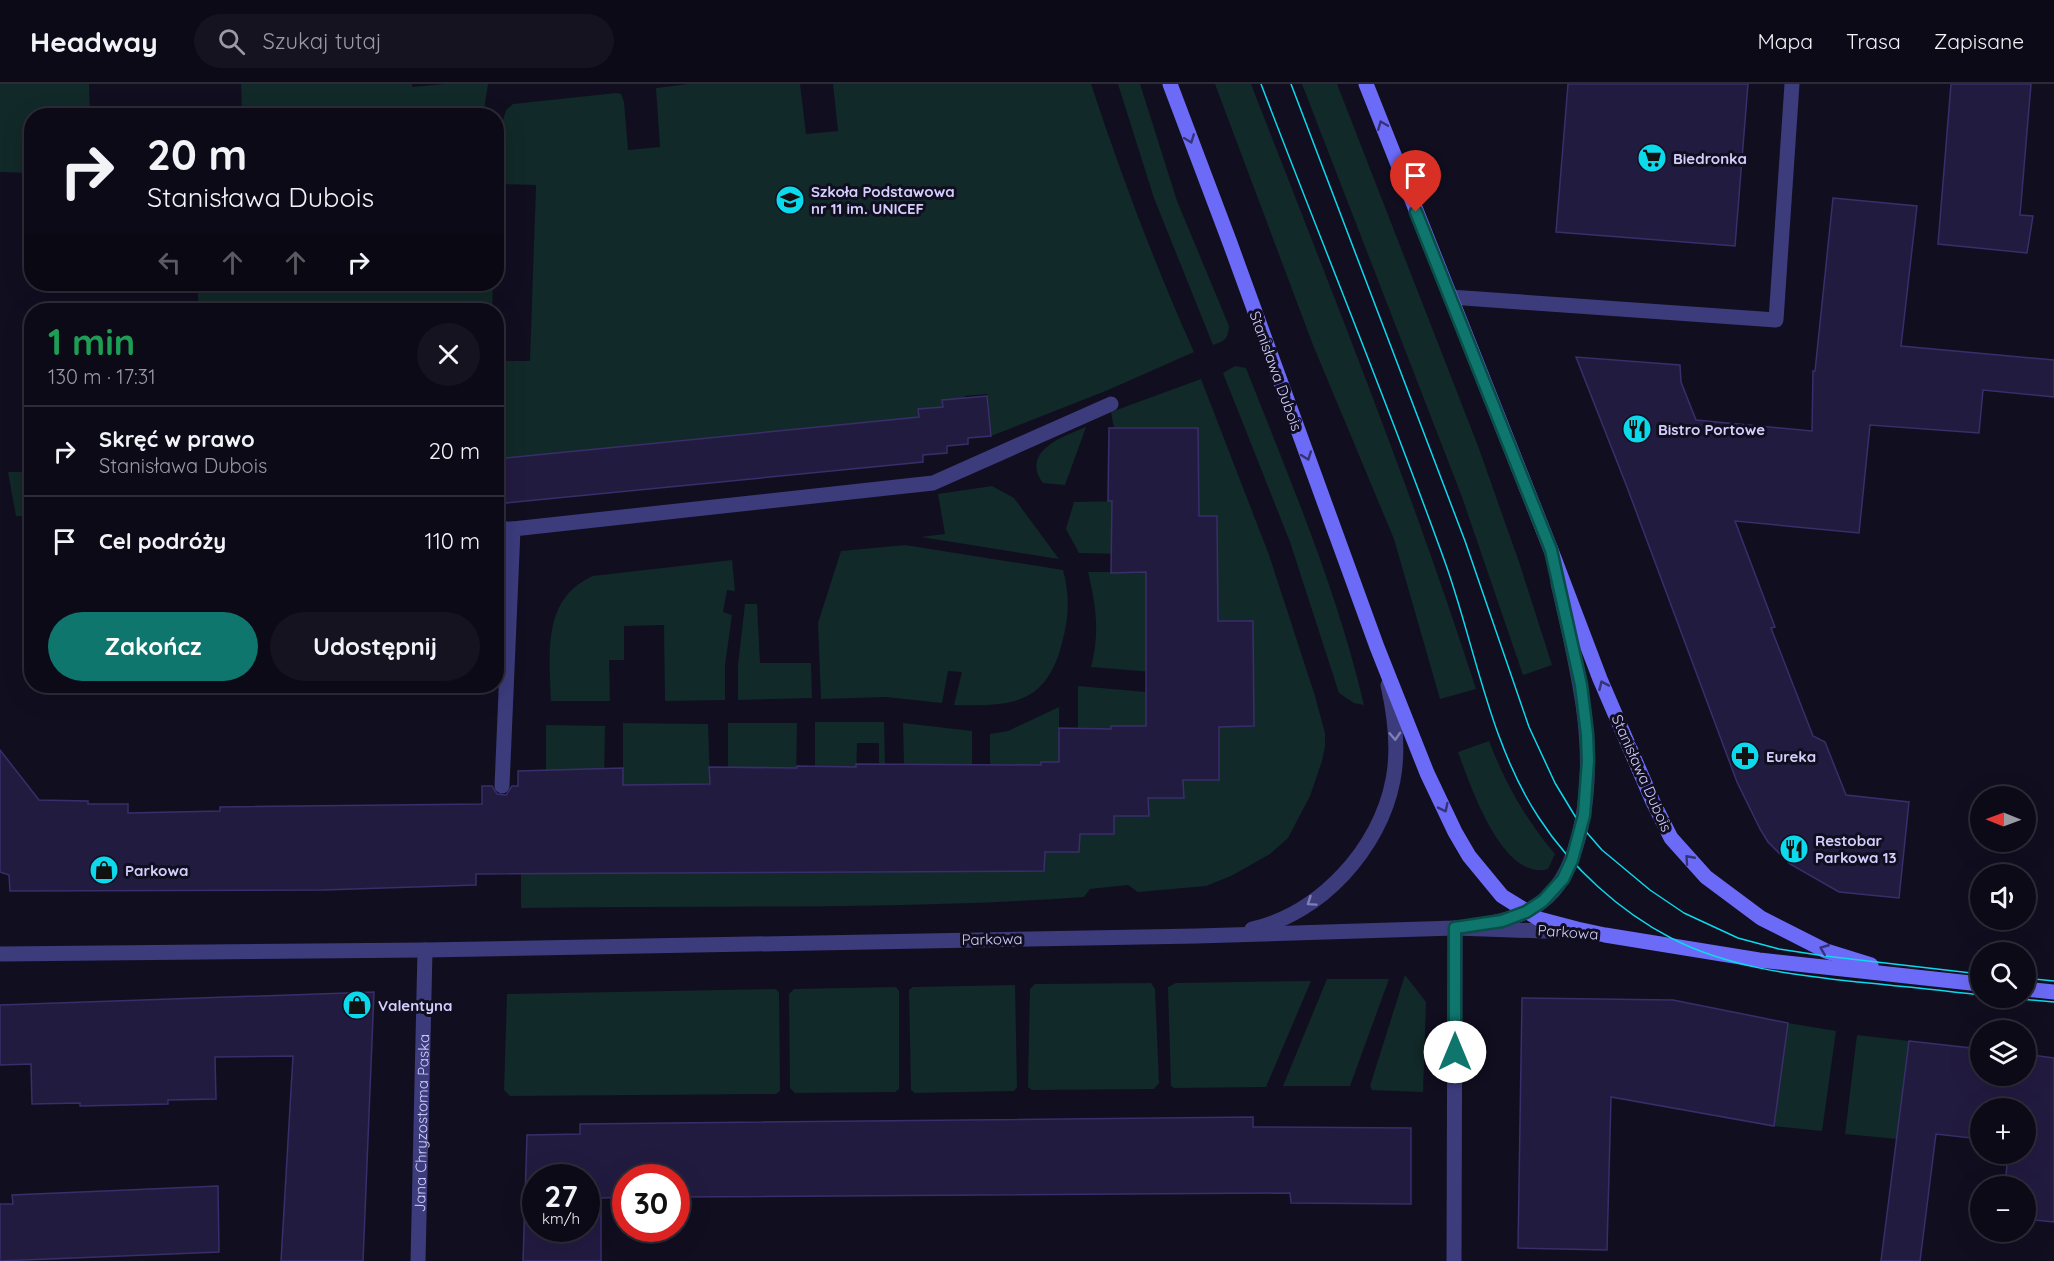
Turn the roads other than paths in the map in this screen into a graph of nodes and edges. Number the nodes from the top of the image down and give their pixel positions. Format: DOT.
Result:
graph roads {
  1 [pos="1170,84"];
  2 [pos="1366,84"];
  3 [pos="1792,84"];
  4 [pos="1450,297"];
  5 [pos="1111,404"];
  6 [pos="504,529"];
  7 [pos="513,529"];
  8 [pos="1551,550"];
  9 [pos="1381,658"];
  10 [pos="502,786"];
  11 [pos="1526,912"];
  12 [pos="1455,928"];
  13 [pos="1220,935"];
  14 [pos="1605,935"];
  15 [pos="425,950"];
  16 [pos="0,954"];
  17 [pos="1942,980"];
  18 [pos="1970,983"];
  19 [pos="2036,990"];
  20 [pos="2054,992"];
  21 [pos="418,1261"];
  22 [pos="1454,1261"];
  1 -- 9 [label="street, Stanisława Dubois, one-way"];
  4 -- 2 [label="street, Stanisława Dubois, one-way"];
  3 -- 4 [label="street"];
  4 -- 8 [label="street, Stanisława Dubois"];
  5 -- 7 [label="street"];
  6 -- 7 [label="street"];
  7 -- 10 [label="street"];
  8 -- 11 [label="street, Stanisława Dubois"];
  17 -- 8 [label="street, Stanisława Dubois, one-way"];
  9 -- 11 [label="street, Stanisława Dubois, one-way"];
  9 -- 13 [label="street, Stanisława Dubois, one-way"];
  11 -- 12 [label="street, Stanisława Dubois"];
  11 -- 14 [label="street, Stanisława Dubois"];
  12 -- 13 [label="street, Parkowa"];
  12 -- 14 [label="street, Parkowa"];
  12 -- 22 [label="street"];
  13 -- 15 [label="street, Parkowa"];
  14 -- 17 [label="street, Parkowa"];
  15 -- 16 [label="street, Parkowa"];
  15 -- 21 [label="street, Jana Chryzostoma Paska"];
  17 -- 18 [label="street, Parkowa"];
  19 -- 20 [label="street"];
}
